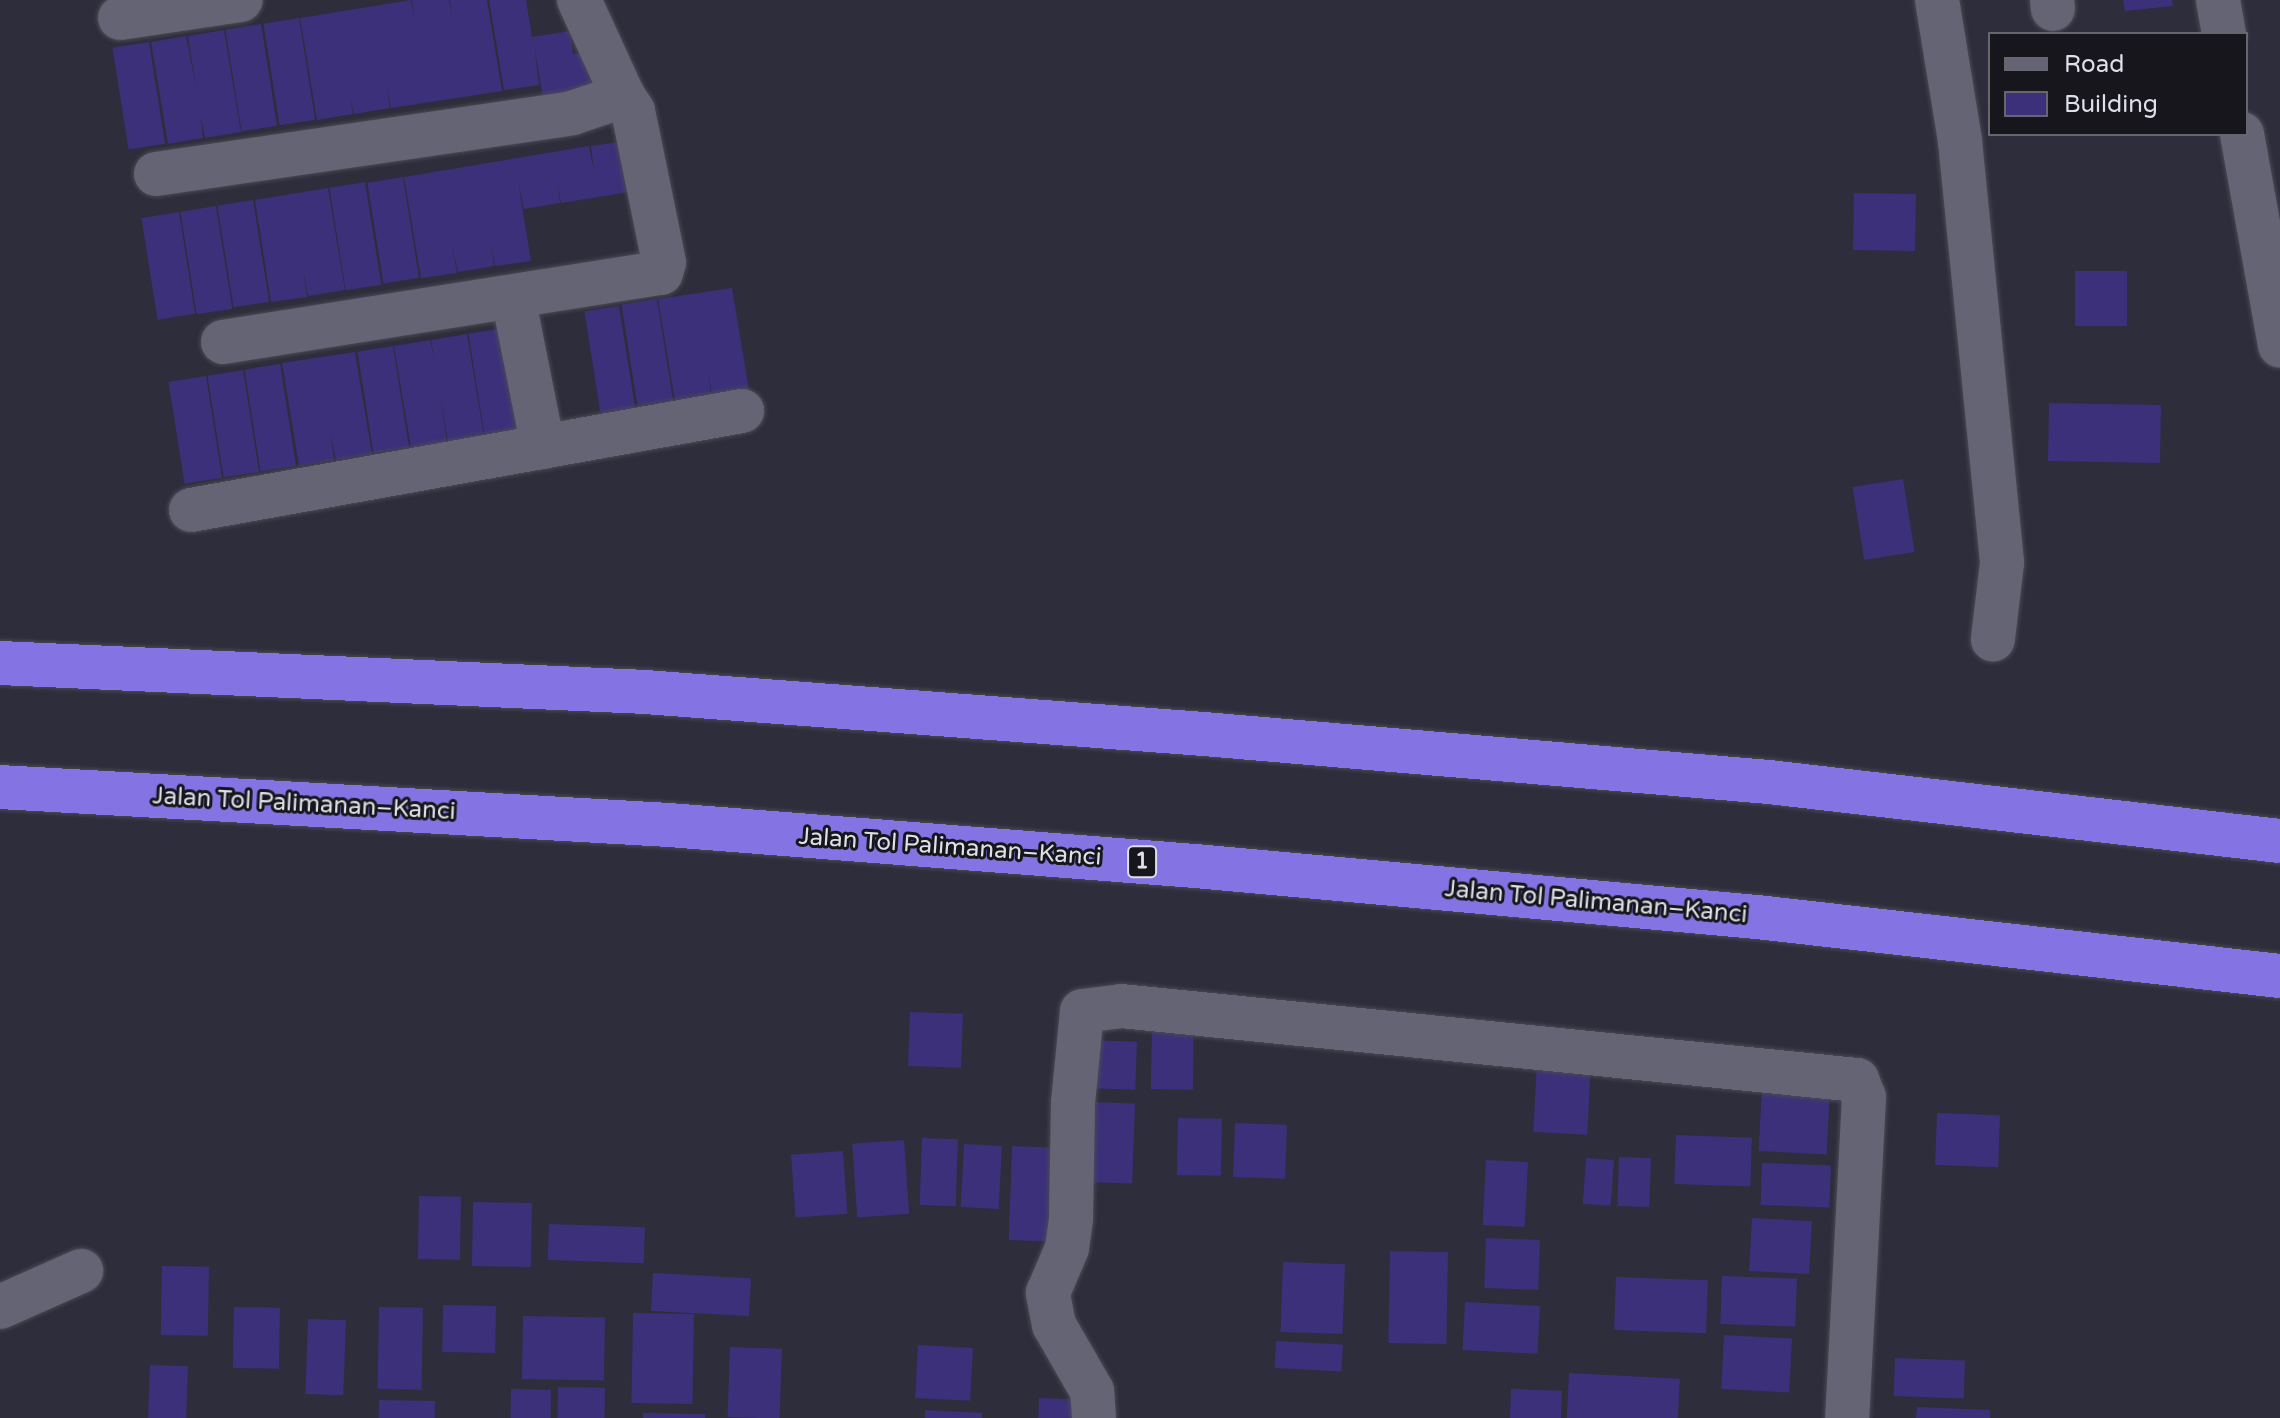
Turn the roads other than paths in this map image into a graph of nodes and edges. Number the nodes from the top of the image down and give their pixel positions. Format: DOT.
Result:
graph roads {
  1 [pos="241,0"];
  2 [pos="579,0"];
  3 [pos="1937,0"];
  4 [pos="2218,0"];
  5 [pos="120,18"];
  6 [pos="2224,32"];
  7 [pos="623,96"];
  8 [pos="2242,136"];
  9 [pos="156,174"];
  10 [pos="513,297"];
  11 [pos="223,342"];
  12 [pos="2280,346"];
  13 [pos="742,411"];
  14 [pos="543,447"];
  15 [pos="191,510"];
  16 [pos="1993,639"];
  17 [pos="0,663"];
  18 [pos="0,787"];
  19 [pos="2280,841"];
  20 [pos="2280,976"];
  21 [pos="81,1271"];
  22 [pos="0,1307"];
  23 [pos="1094,1418"];
  24 [pos="1847,1418"];
  1 -- 5 [label="street"];
  2 -- 7 [label="street"];
  3 -- 16 [label="street"];
  4 -- 6 [label="street"];
  7 -- 9 [label="street"];
  7 -- 10 [label="street"];
  8 -- 12 [label="street"];
  10 -- 11 [label="street"];
  10 -- 14 [label="street"];
  13 -- 14 [label="street"];
  14 -- 15 [label="street"];
  17 -- 19 [label="highway"];
  18 -- 20 [label="highway, Jalan Tol Palimanan–Kanci / 1"];
  21 -- 22 [label="street"];
  23 -- 24 [label="street"];
}
